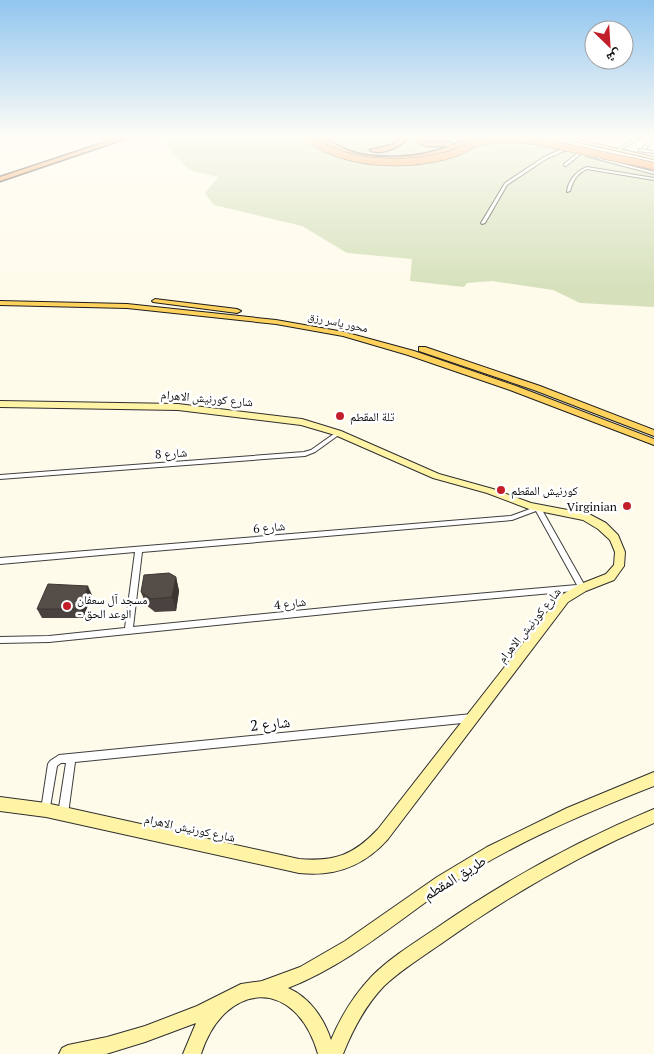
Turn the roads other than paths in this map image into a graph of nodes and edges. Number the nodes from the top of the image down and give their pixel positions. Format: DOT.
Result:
graph roads {
  1 [pos="504,187"];
  2 [pos="569,187"];
  3 [pos="568,192"];
  4 [pos="483,223"];
  5 [pos="0,296"];
  6 [pos="0,303"];
  7 [pos="0,404"];
  8 [pos="338,433"];
  9 [pos="654,434"];
  10 [pos="654,442"];
  11 [pos="0,477"];
  12 [pos="538,508"];
  13 [pos="139,550"];
  14 [pos="0,561"];
  15 [pos="582,588"];
  16 [pos="129,630"];
  17 [pos="0,640"];
  18 [pos="472,718"];
  19 [pos="71,758"];
  20 [pos="654,779"];
  21 [pos="0,804"];
  22 [pos="46,810"];
  23 [pos="63,815"];
  24 [pos="654,816"];
  25 [pos="263,990"];
  26 [pos="224,1002"];
  27 [pos="68,1054"];
  28 [pos="192,1054"];
  29 [pos="327,1054"];
  30 [pos="334,1054"];
  1 -- 4 [label="street"];
  2 -- 3 [label="street"];
  5 -- 9 [label="main road, محور ياسر رزق"];
  6 -- 10 [label="main road, محور ياسر رزق"];
  7 -- 8 [label="street, شارع كورنيش الاهرام"];
  8 -- 11 [label="street, شارع 8"];
  8 -- 12 [label="street, شارع كورنيش الاهرام"];
  12 -- 13 [label="street, شارع 6"];
  12 -- 15 [label="street"];
  12 -- 15 [label="street, شارع كورنيش الاهرام"];
  13 -- 14 [label="street, شارع 6"];
  13 -- 16 [label="street"];
  15 -- 16 [label="street, شارع 4"];
  15 -- 18 [label="street, شارع كورنيش الاهرام"];
  16 -- 17 [label="street, شارع 4"];
  18 -- 19 [label="street, شارع 2"];
  18 -- 23 [label="street, شارع كورنيش الاهرام"];
  19 -- 22 [label="street, شارع 2"];
  19 -- 23 [label="street"];
  20 -- 25 [label="street, طريق المقطم"];
  21 -- 22 [label="street, شارع كورنيش الاهرام"];
  22 -- 23 [label="street, شارع كورنيش الاهرام"];
  24 -- 30 [label="street"];
  25 -- 26 [label="street, طريق المقطم"];
  25 -- 29 [label="street"];
  26 -- 27 [label="street"];
  26 -- 28 [label="street"];
}
